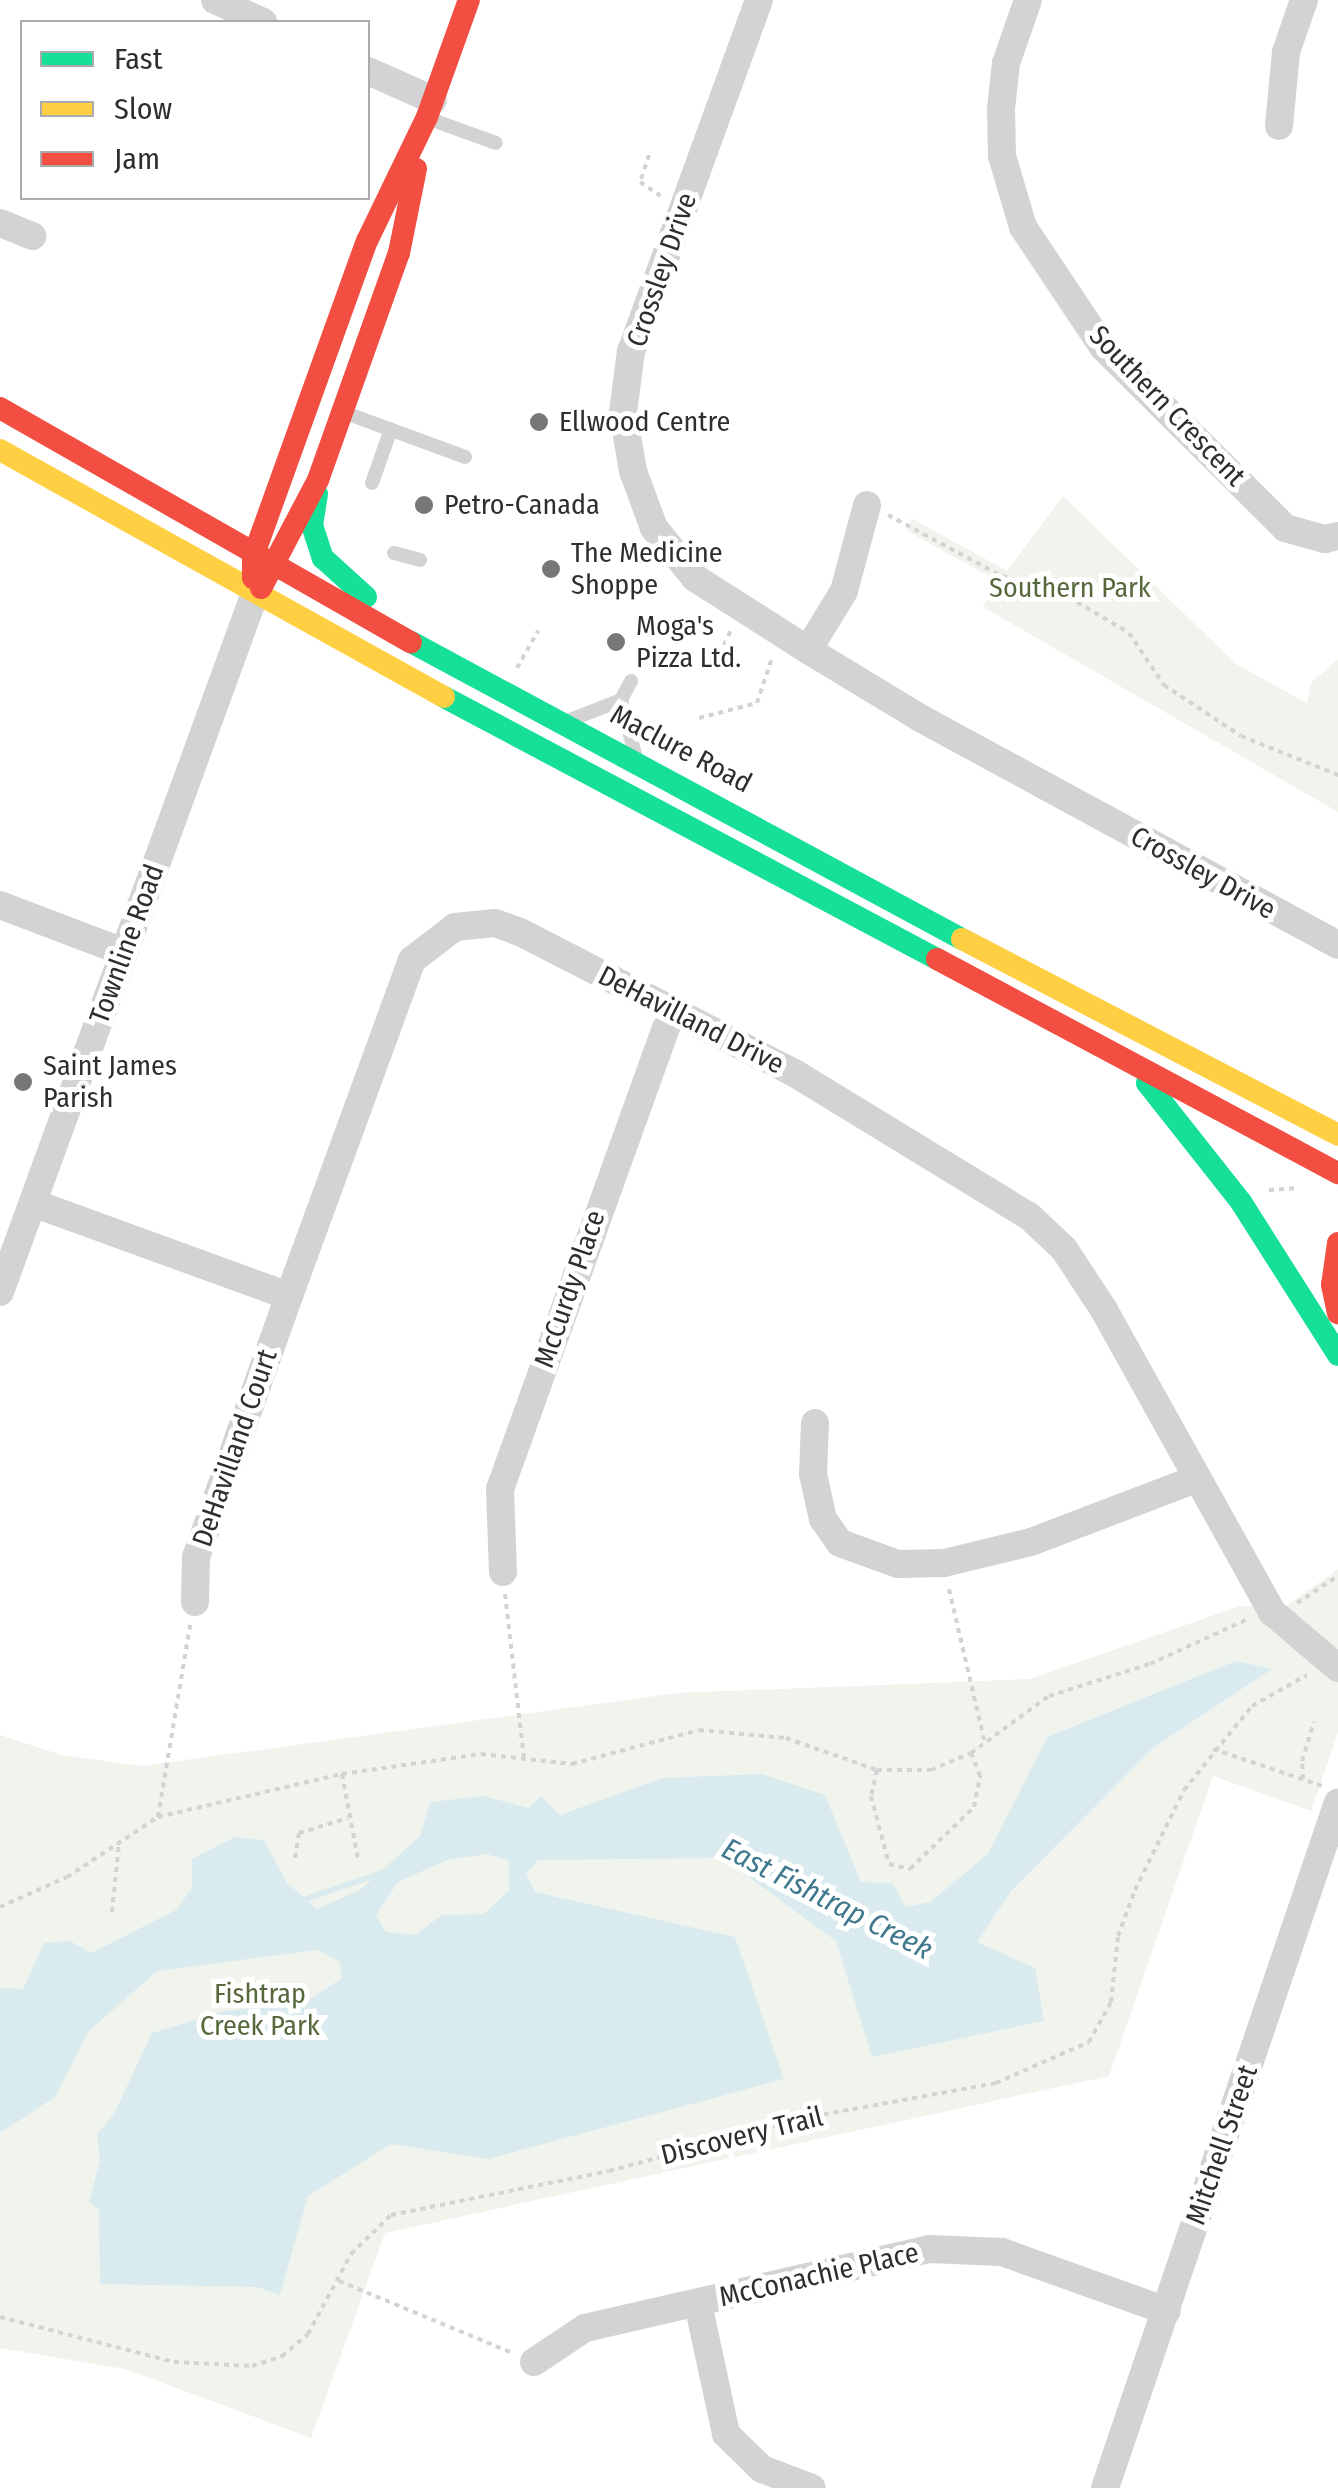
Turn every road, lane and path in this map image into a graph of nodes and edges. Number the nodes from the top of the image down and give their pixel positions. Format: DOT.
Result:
graph roads {
  1 [pos="215,0"];
  2 [pos="469,0"];
  3 [pos="759,0"];
  4 [pos="1028,0"];
  5 [pos="1304,0"];
  6 [pos="258,20"];
  7 [pos="370,71"];
  8 [pos="430,109"];
  9 [pos="1278,126"];
  10 [pos="496,143"];
  11 [pos="649,155"];
  12 [pos="654,193"];
  13 [pos="0,223"];
  14 [pos="33,236"];
  15 [pos="0,408"];
  16 [pos="342,412"];
  17 [pos="391,429"];
  18 [pos="0,450"];
  19 [pos="465,456"];
  20 [pos="318,480"];
  21 [pos="372,484"];
  22 [pos="867,505"];
  23 [pos="916,528"];
  24 [pos="1338,536"];
  25 [pos="394,552"];
  26 [pos="252,558"];
  27 [pos="420,560"];
  28 [pos="276,570"];
  29 [pos="254,596"];
  30 [pos="538,632"];
  31 [pos="728,637"];
  32 [pos="413,642"];
  33 [pos="797,643"];
  34 [pos="724,645"];
  35 [pos="520,664"];
  36 [pos="631,681"];
  37 [pos="621,700"];
  38 [pos="699,718"];
  39 [pos="565,721"];
  40 [pos="638,759"];
  41 [pos="1338,775"];
  42 [pos="0,905"];
  43 [pos="1338,945"];
  44 [pos="124,952"];
  45 [pos="672,1011"];
  46 [pos="1136,1070"];
  47 [pos="1338,1135"];
  48 [pos="1338,1173"];
  49 [pos="1309,1189"];
  50 [pos="1242,1202"];
  51 [pos="32,1203"];
  52 [pos="1338,1243"];
  53 [pos="0,1292"];
  54 [pos="289,1296"];
  55 [pos="1338,1313"];
  56 [pos="1338,1355"];
  57 [pos="815,1423"];
  58 [pos="1193,1480"];
  59 [pos="944,1563"];
  60 [pos="503,1572"];
  61 [pos="1338,1576"];
  62 [pos="195,1602"];
  63 [pos="1272,1612"];
  64 [pos="1334,1667"];
  65 [pos="1314,1722"];
  66 [pos="984,1740"];
  67 [pos="1213,1749"];
  68 [pos="971,1753"];
  69 [pos="524,1758"];
  70 [pos="878,1770"];
  71 [pos="342,1774"];
  72 [pos="1303,1780"];
  73 [pos="1332,1794"];
  74 [pos="158,1818"];
  75 [pos="348,1818"];
  76 [pos="119,1844"];
  77 [pos="295,1858"];
  78 [pos="358,1859"];
  79 [pos="0,1907"];
  80 [pos="112,1912"];
  81 [pos="339,2281"];
  82 [pos="698,2304"];
  83 [pos="1167,2311"];
  84 [pos="0,2317"];
  85 [pos="534,2362"];
  86 [pos="812,2488"];
  87 [pos="1106,2488"];
  1 -- 6 [label="street"];
  2 -- 8 [label="main road, Townline Road"];
  3 -- 33 [label="street, Crossley Drive"];
  4 -- 24 [label="street, Southern Crescent"];
  5 -- 9 [label="street"];
  7 -- 8 [label="street"];
  8 -- 10 [label="lane"];
  8 -- 16 [label="main road, Townline Road"];
  8 -- 26 [label="main road, Townline Road"];
  11 -- 12 [label="path"];
  13 -- 14 [label="street"];
  15 -- 26 [label="main road, Maclure Road"];
  16 -- 17 [label="lane"];
  16 -- 20 [label="main road, Townline Road"];
  17 -- 19 [label="lane"];
  17 -- 21 [label="lane"];
  18 -- 29 [label="main road"];
  20 -- 28 [label="main road, Townline Road"];
  20 -- 32 [label="main road"];
  22 -- 33 [label="street"];
  23 -- 41 [label="path"];
  25 -- 27 [label="lane"];
  26 -- 28 [label="main road, Maclure Road"];
  26 -- 29 [label="main road, Townline Road"];
  28 -- 29 [label="main road, Townline Road"];
  28 -- 32 [label="main road, Maclure Road"];
  29 -- 44 [label="street, Townline Road"];
  29 -- 46 [label="main road"];
  30 -- 35 [label="path"];
  31 -- 34 [label="path"];
  32 -- 39 [label="main road, Maclure Road"];
  33 -- 38 [label="path"];
  33 -- 43 [label="street, Crossley Drive"];
  36 -- 37 [label="lane"];
  37 -- 39 [label="lane"];
  37 -- 40 [label="lane"];
  39 -- 40 [label="main road, Maclure Road"];
  40 -- 47 [label="main road, Maclure Road"];
  42 -- 44 [label="street"];
  44 -- 51 [label="street, Townline Road"];
  45 -- 54 [label="street, DeHavilland Drive"];
  45 -- 58 [label="street, DeHavilland Drive"];
  45 -- 60 [label="street, McCurdy Place"];
  46 -- 48 [label="main road"];
  46 -- 50 [label="main road"];
  49 -- 50 [label="path"];
  50 -- 56 [label="main road"];
  51 -- 53 [label="street, Townline Road"];
  51 -- 54 [label="street"];
  52 -- 55 [label="main road"];
  54 -- 62 [label="street, DeHavilland Court"];
  57 -- 59 [label="street"];
  58 -- 59 [label="street"];
  58 -- 63 [label="street, DeHavilland Drive"];
  59 -- 66 [label="path"];
  60 -- 69 [label="path"];
  61 -- 63 [label="path"];
  62 -- 74 [label="path"];
  63 -- 64 [label="street, DeHavilland Drive"];
  63 -- 66 [label="path"];
  64 -- 67 [label="path, Discovery Trail"];
  65 -- 72 [label="path"];
  66 -- 68 [label="path"];
  67 -- 72 [label="path"];
  67 -- 81 [label="path, Discovery Trail"];
  68 -- 70 [label="path"];
  68 -- 70 [label="path"];
  69 -- 70 [label="path"];
  69 -- 71 [label="path"];
  71 -- 74 [label="path"];
  71 -- 75 [label="path"];
  72 -- 73 [label="path"];
  73 -- 83 [label="street, Mitchell Street"];
  74 -- 76 [label="path"];
  75 -- 77 [label="path"];
  75 -- 78 [label="path"];
  76 -- 79 [label="path"];
  76 -- 80 [label="path"];
  81 -- 84 [label="path, Discovery Trail"];
  81 -- 85 [label="path"];
  82 -- 83 [label="street, McConachie Place"];
  82 -- 85 [label="street, McConachie Place"];
  82 -- 86 [label="street"];
  83 -- 87 [label="street, Mitchell Street"];
}
